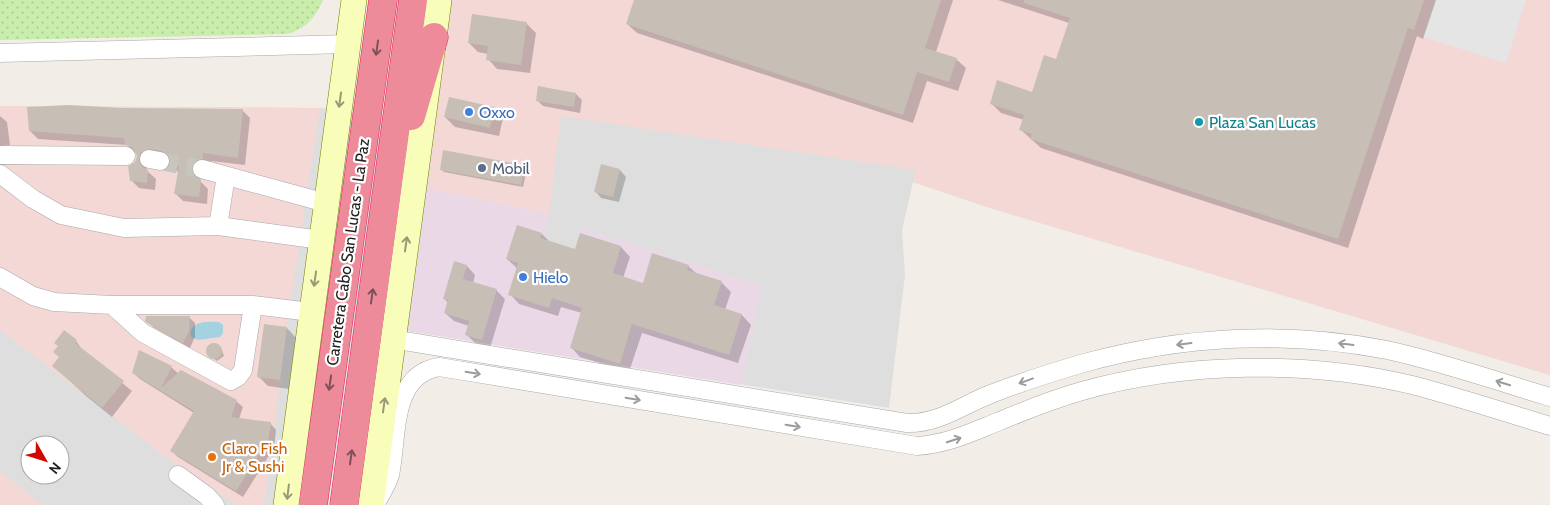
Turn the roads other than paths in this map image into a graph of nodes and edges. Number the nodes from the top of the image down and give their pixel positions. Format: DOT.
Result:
graph roads {
  1 [pos="354,0"];
  2 [pos="384,0"];
  3 [pos="413,0"];
  4 [pos="439,0"];
  5 [pos="434,37"];
  6 [pos="348,44"];
  7 [pos="0,53"];
  8 [pos="0,155"];
  9 [pos="126,156"];
  10 [pos="202,169"];
  11 [pos="0,174"];
  12 [pos="226,176"];
  13 [pos="326,203"];
  14 [pos="218,226"];
  15 [pos="321,240"];
  16 [pos="378,256"];
  17 [pos="0,277"];
  18 [pos="112,305"];
  19 [pos="253,305"];
  20 [pos="311,312"];
  21 [pos="395,326"];
  22 [pos="1550,397"];
  23 [pos="1550,426"];
  24 [pos="178,475"];
  25 [pos="215,505"];
  26 [pos="286,505"];
  27 [pos="313,505"];
  28 [pos="344,505"];
  29 [pos="371,505"];
  30 [pos="376,505"];
  1 -- 6 [label="main road"];
  2 -- 27 [label="highway, Carretera Cabo San Lucas - La Paz, one-way"];
  3 -- 16 [label="highway, Carretera Cabo San Lucas - La Paz"];
  4 -- 5 [label="main road"];
  5 -- 16 [label="highway"];
  21 -- 5 [label="main road, one-way"];
  6 -- 7 [label="street"];
  6 -- 13 [label="main road, one-way"];
  8 -- 9 [label="street"];
  10 -- 12 [label="street"];
  11 -- 14 [label="street"];
  12 -- 13 [label="street"];
  12 -- 14 [label="street"];
  13 -- 15 [label="main road"];
  14 -- 15 [label="street"];
  15 -- 20 [label="main road, one-way"];
  28 -- 16 [label="highway, Carretera Cabo San Lucas - La Paz, one-way"];
  17 -- 18 [label="street"];
  18 -- 19 [label="street"];
  18 -- 19 [label="street"];
  19 -- 20 [label="street"];
  20 -- 26 [label="main road, one-way"];
  22 -- 21 [label="street, one-way"];
  29 -- 21 [label="main road, one-way"];
  30 -- 23 [label="street, one-way"];
  24 -- 25 [label="street"];
}
